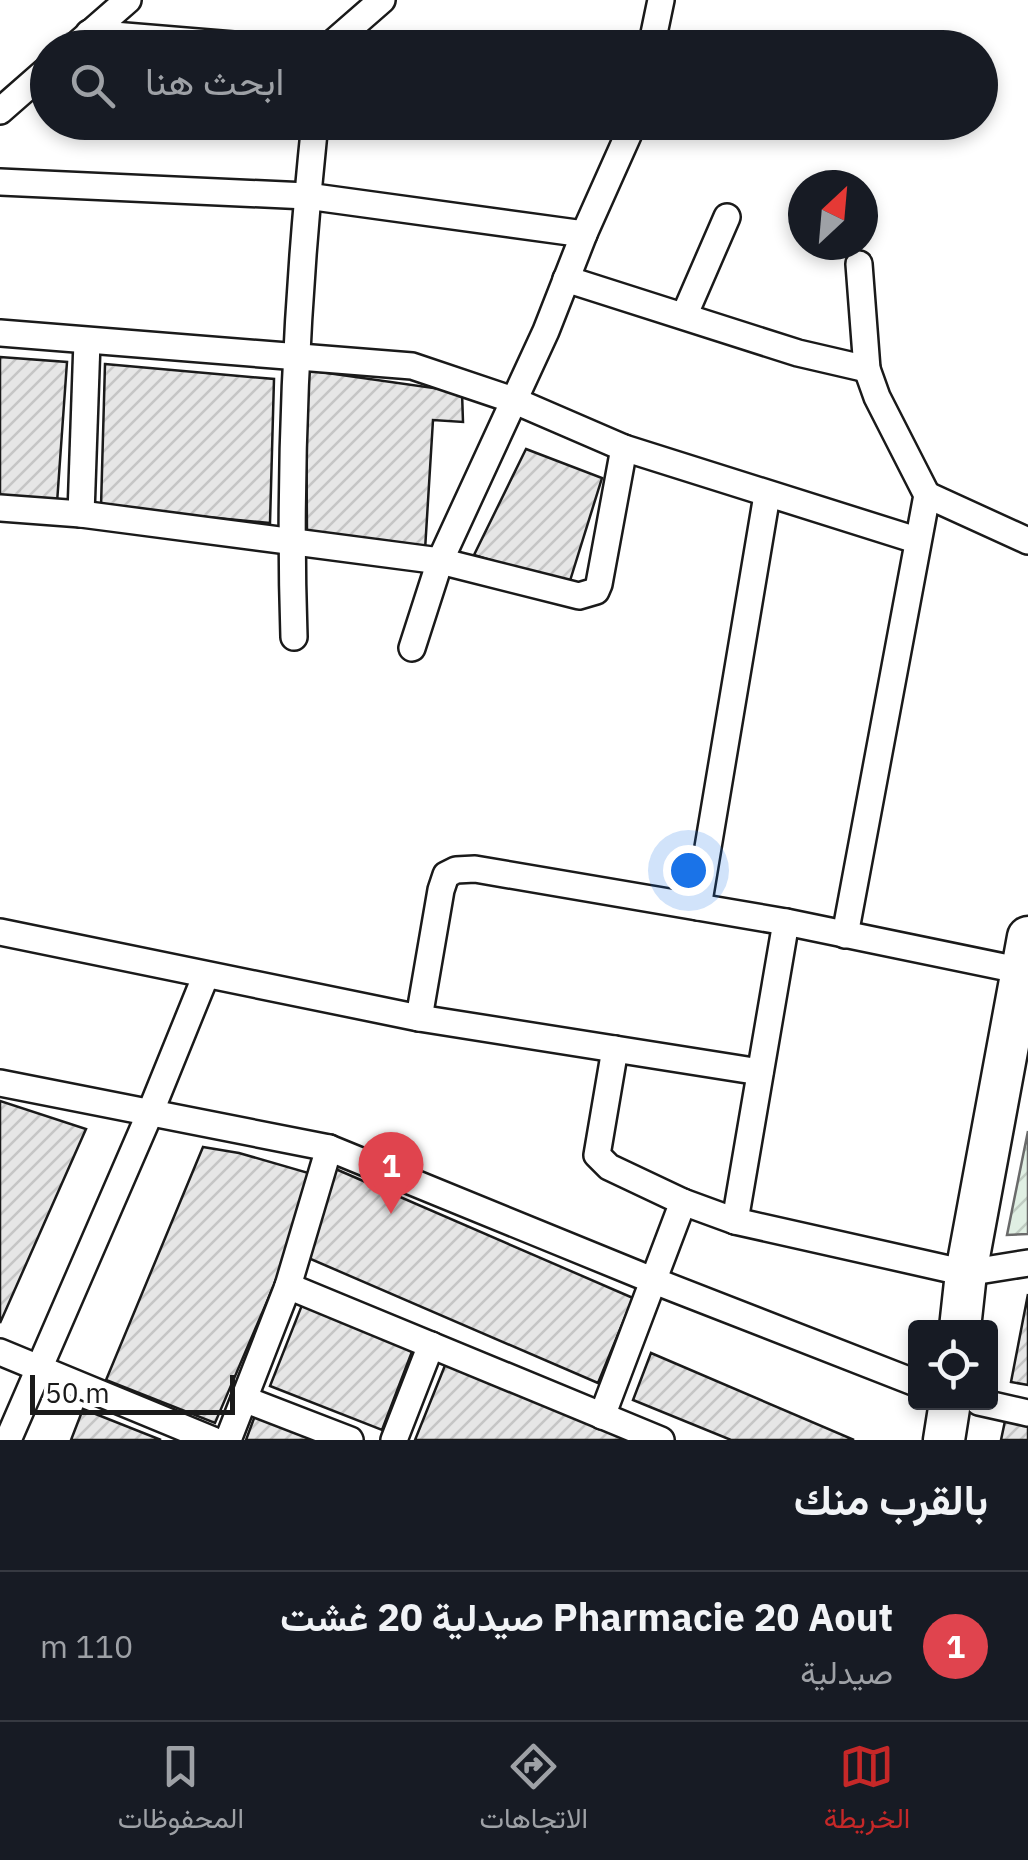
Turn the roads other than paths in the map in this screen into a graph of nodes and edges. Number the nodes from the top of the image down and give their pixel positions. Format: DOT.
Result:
graph roads {
  1 [pos="128,0"];
  2 [pos="382,0"];
  3 [pos="661,0"];
  4 [pos="93,30"];
  5 [pos="348,30"];
  6 [pos="655,30"];
  7 [pos="30,85"];
  8 [pos="0,111"];
  9 [pos="313,140"];
  10 [pos="626,140"];
  11 [pos="0,182"];
  12 [pos="308,196"];
  13 [pos="727,217"];
  14 [pos="584,234"];
  15 [pos="859,264"];
  16 [pos="566,280"];
  17 [pos="684,316"];
  18 [pos="0,334"];
  19 [pos="87,341"];
  20 [pos="295,355"];
  21 [pos="867,369"];
  22 [pos="514,400"];
  23 [pos="624,448"];
  24 [pos="767,495"];
  25 [pos="926,495"];
  26 [pos="0,508"];
  27 [pos="81,514"];
  28 [pos="290,540"];
  29 [pos="916,540"];
  30 [pos="1028,541"];
  31 [pos="440,562"];
  32 [pos="294,637"];
  33 [pos="412,648"];
  34 [pos="698,906"];
  35 [pos="786,922"];
  36 [pos="0,932"];
  37 [pos="845,935"];
  38 [pos="1026,960"];
  39 [pos="206,974"];
  40 [pos="419,1018"];
  41 [pos="615,1049"];
  42 [pos="760,1072"];
  43 [pos="0,1084"];
  44 [pos="150,1113"];
  45 [pos="328,1148"];
  46 [pos="683,1202"];
  47 [pos="735,1221"];
  48 [pos="1028,1262"];
  49 [pos="966,1272"];
  50 [pos="652,1280"];
  51 [pos="288,1286"];
  52 [pos="961,1320"];
  53 [pos="431,1345"];
  54 [pos="0,1352"];
  55 [pos="40,1368"];
  56 [pos="908,1380"];
  57 [pos="244,1398"];
  58 [pos="998,1406"];
  59 [pos="949,1410"];
  60 [pos="1028,1413"];
  61 [pos="602,1416"];
  62 [pos="650,1438"];
  63 [pos="8,1440"];
  64 [pos="214,1440"];
  65 [pos="228,1440"];
  66 [pos="350,1440"];
  67 [pos="394,1440"];
  68 [pos="944,1440"];
  1 -- 4 [label="street"];
  2 -- 5 [label="street"];
  3 -- 6 [label="street"];
  7 -- 8 [label="street"];
  9 -- 12 [label="street"];
  10 -- 14 [label="street"];
  11 -- 12 [label="street"];
  12 -- 14 [label="street"];
  12 -- 20 [label="street"];
  13 -- 17 [label="street"];
  14 -- 16 [label="street"];
  15 -- 21 [label="street"];
  16 -- 17 [label="street"];
  16 -- 22 [label="street"];
  17 -- 21 [label="street"];
  18 -- 19 [label="street"];
  19 -- 20 [label="street"];
  19 -- 27 [label="street"];
  20 -- 22 [label="street"];
  20 -- 28 [label="street"];
  21 -- 25 [label="street"];
  22 -- 23 [label="street"];
  22 -- 31 [label="street"];
  23 -- 24 [label="street"];
  23 -- 31 [label="street"];
  24 -- 29 [label="street"];
  24 -- 34 [label="street"];
  25 -- 29 [label="street"];
  25 -- 30 [label="street"];
  26 -- 27 [label="street"];
  27 -- 28 [label="street"];
  28 -- 31 [label="street"];
  28 -- 32 [label="street"];
  29 -- 37 [label="street"];
  31 -- 33 [label="street"];
  34 -- 35 [label="street"];
  34 -- 40 [label="street"];
  35 -- 37 [label="street"];
  35 -- 42 [label="street"];
  36 -- 39 [label="street"];
  37 -- 38 [label="street"];
  38 -- 49 [label="main road"];
  39 -- 40 [label="street"];
  39 -- 44 [label="street"];
  40 -- 41 [label="street"];
  41 -- 42 [label="street"];
  41 -- 46 [label="street"];
  42 -- 47 [label="street"];
  43 -- 44 [label="street"];
  44 -- 45 [label="street"];
  44 -- 55 [label="street"];
  45 -- 50 [label="street"];
  45 -- 51 [label="street"];
  46 -- 47 [label="street"];
  46 -- 50 [label="street"];
  47 -- 49 [label="street"];
  48 -- 49 [label="street"];
  49 -- 52 [label="main road"];
  50 -- 56 [label="street"];
  50 -- 61 [label="street"];
  51 -- 53 [label="street"];
  51 -- 57 [label="street"];
  53 -- 61 [label="street"];
  53 -- 67 [label="street"];
  54 -- 55 [label="street"];
  55 -- 63 [label="street"];
  55 -- 64 [label="street"];
  57 -- 65 [label="street"];
  57 -- 66 [label="street"];
  58 -- 60 [label="street"];
  59 -- 68 [label="main road"];
  61 -- 62 [label="street"];
}
